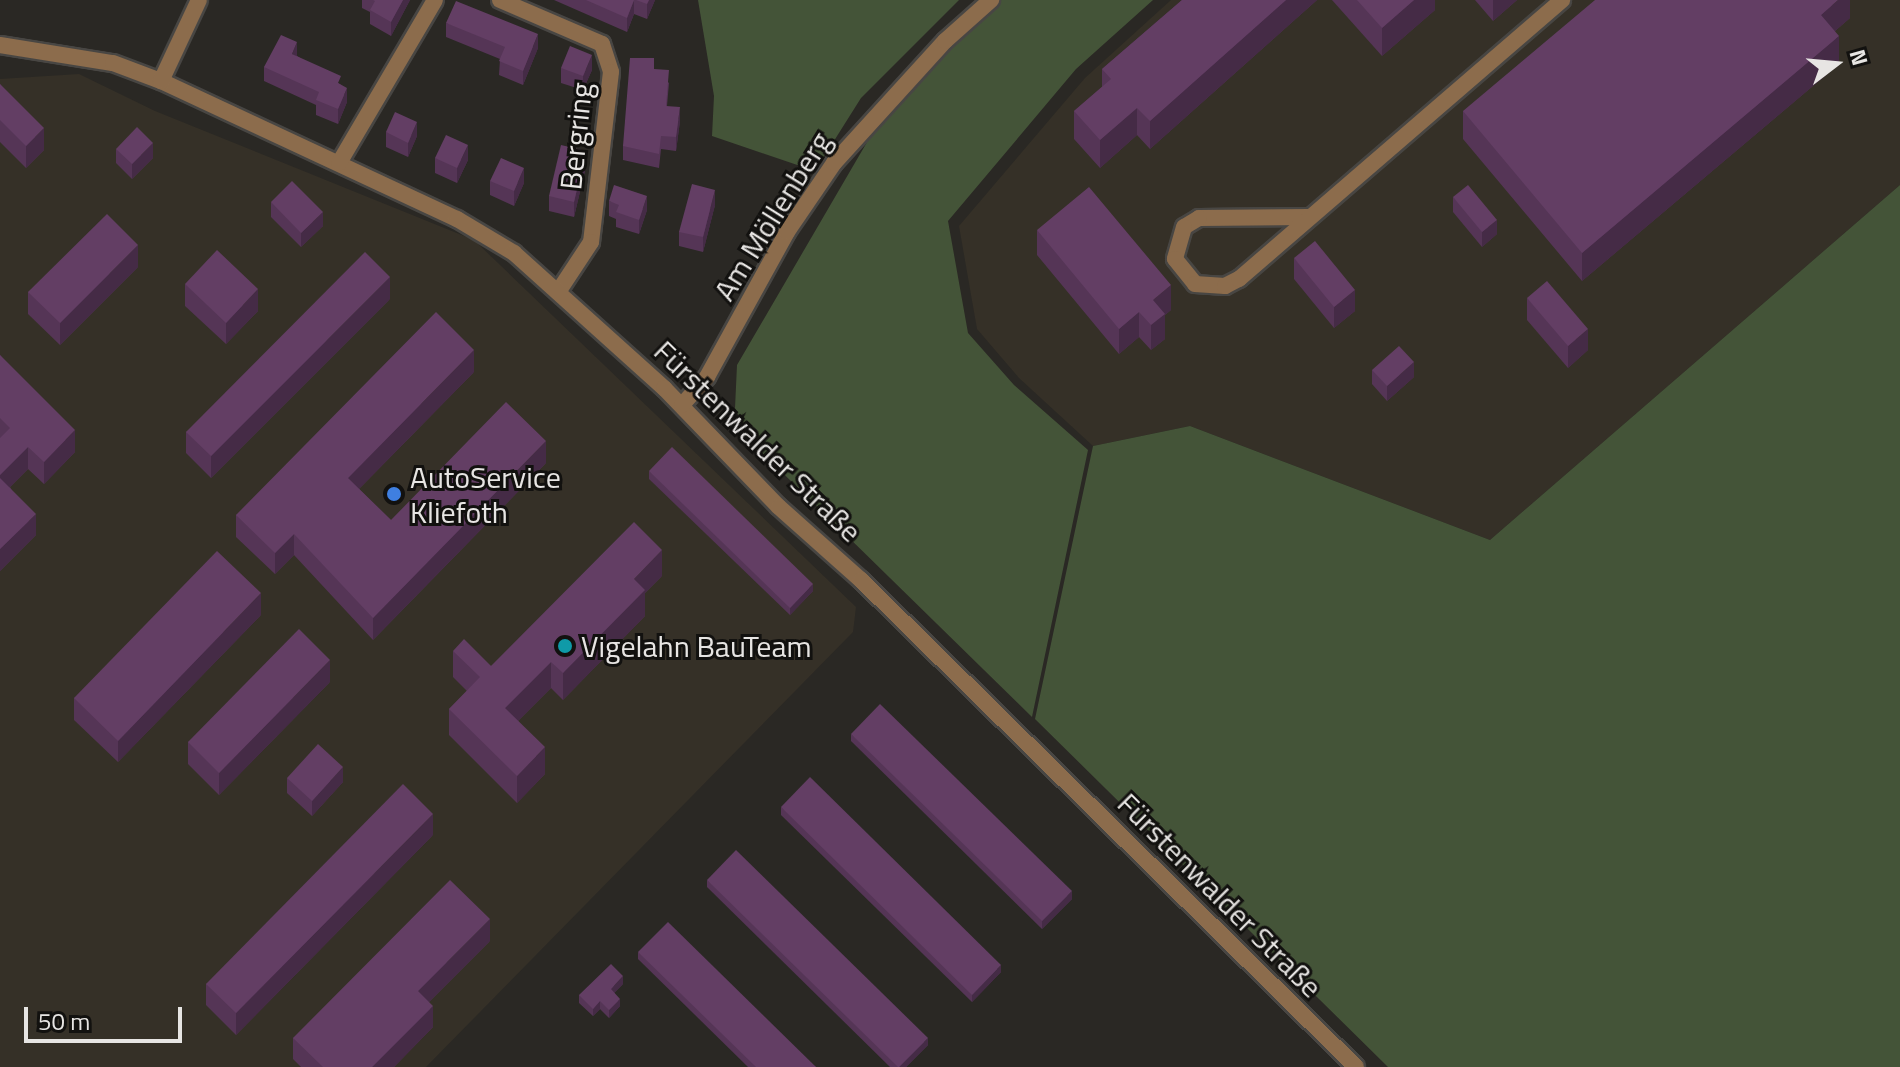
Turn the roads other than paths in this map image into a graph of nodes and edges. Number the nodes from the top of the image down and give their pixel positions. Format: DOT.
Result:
graph roads {
  1 [pos="199,0"];
  2 [pos="435,0"];
  3 [pos="500,0"];
  4 [pos="991,0"];
  5 [pos="1562,0"];
  6 [pos="0,45"];
  7 [pos="161,81"];
  8 [pos="339,163"];
  9 [pos="1308,217"];
  10 [pos="560,289"];
  11 [pos="682,405"];
  12 [pos="1356,1067"];
  1 -- 7 [label="street"];
  2 -- 8 [label="street"];
  3 -- 10 [label="street, Bergring"];
  4 -- 11 [label="street, Am Möllenberg"];
  5 -- 9 [label="street"];
  6 -- 7 [label="street, Fürstenwalder Straße"];
  7 -- 8 [label="street, Fürstenwalder Straße"];
  8 -- 10 [label="street, Fürstenwalder Straße"];
  9 -- 9 [label="street"];
  10 -- 11 [label="street, Fürstenwalder Straße"];
  11 -- 12 [label="street, Fürstenwalder Straße"];
}
